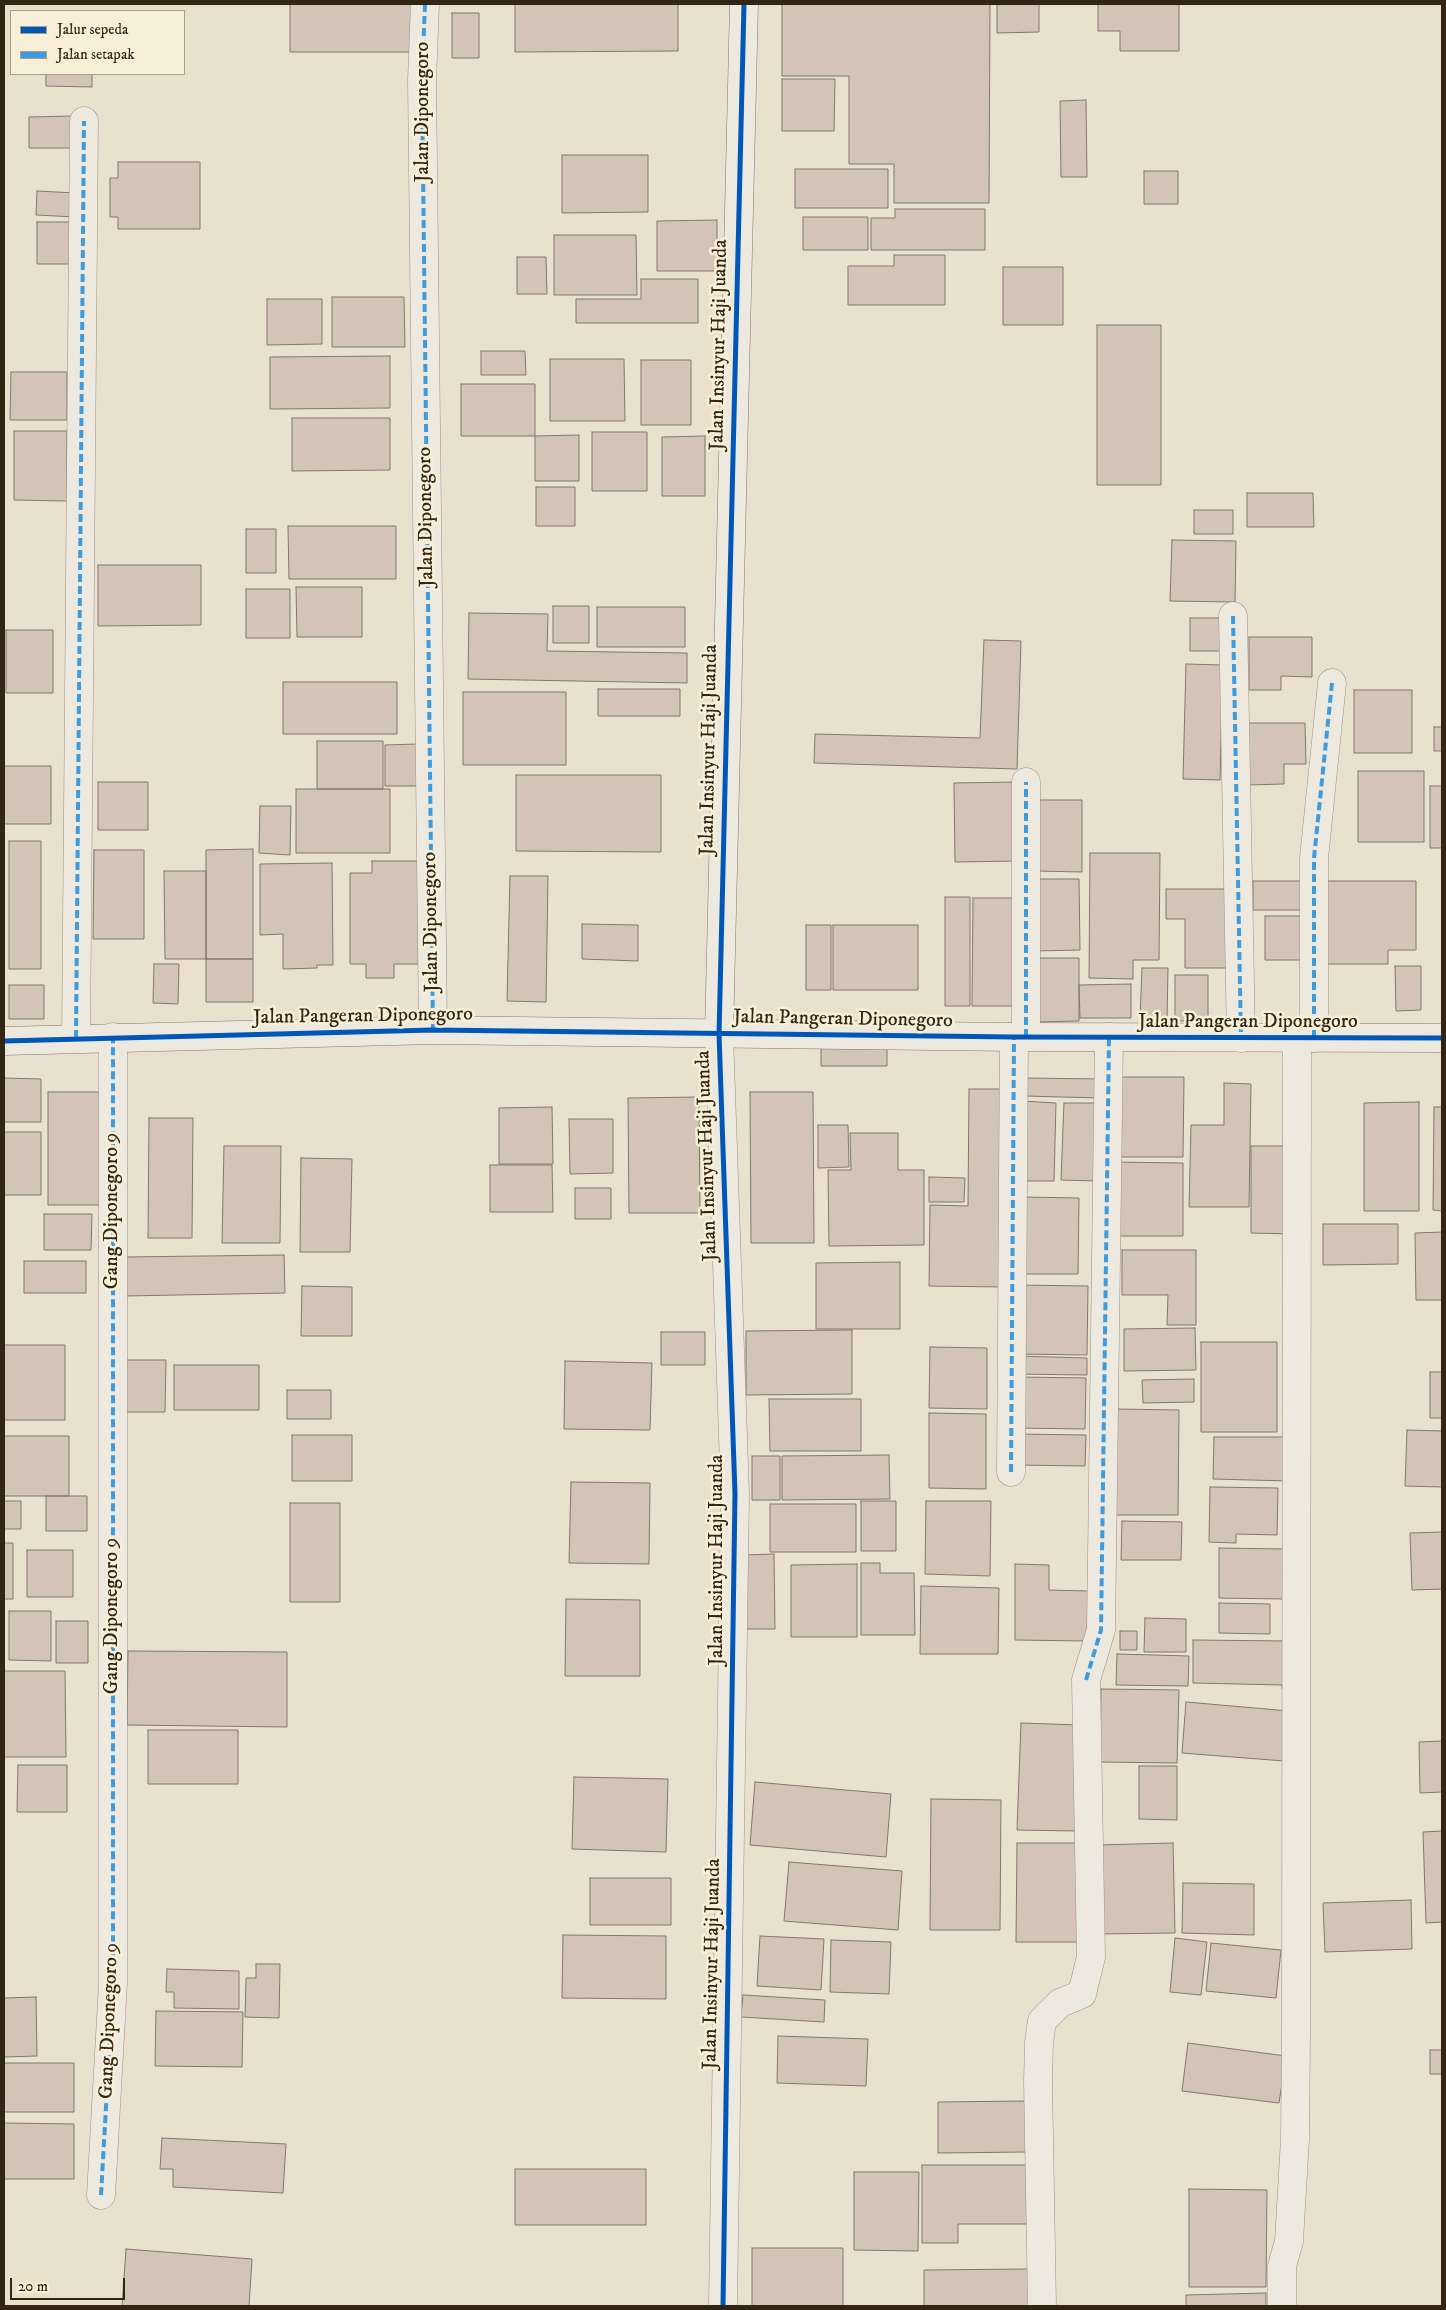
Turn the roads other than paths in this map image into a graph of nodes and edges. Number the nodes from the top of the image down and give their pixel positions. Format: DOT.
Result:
graph roads {
  1 [pos="425,4"];
  2 [pos="744,4"];
  3 [pos="84,121"];
  4 [pos="1233,616"];
  5 [pos="1332,684"];
  6 [pos="1026,782"];
  7 [pos="433,1030"];
  8 [pos="718,1034"];
  9 [pos="113,1037"];
  10 [pos="1020,1037"];
  11 [pos="1109,1037"];
  12 [pos="76,1038"];
  13 [pos="1241,1038"];
  14 [pos="1305,1038"];
  15 [pos="1442,1038"];
  16 [pos="4,1041"];
  17 [pos="1011,1472"];
  18 [pos="100,2195"];
  19 [pos="724,2306"];
  20 [pos="1042,2306"];
  21 [pos="1282,2306"];
  1 -- 7 [label="street, Jalan Diponegoro"];
  2 -- 8 [label="street, Jalan Insinyur Haji Juanda"];
  3 -- 12 [label="street"];
  4 -- 13 [label="street"];
  5 -- 14 [label="street"];
  6 -- 10 [label="street"];
  7 -- 8 [label="street, Jalan Pangeran Diponegoro"];
  7 -- 9 [label="street, Jalan Pangeran Diponegoro"];
  8 -- 10 [label="street, Jalan Pangeran Diponegoro"];
  8 -- 19 [label="street, Jalan Insinyur Haji Juanda"];
  9 -- 12 [label="street, Jalan Pangeran Diponegoro"];
  9 -- 18 [label="street, Gang Diponegoro 9"];
  10 -- 11 [label="street, Jalan Pangeran Diponegoro"];
  10 -- 17 [label="street"];
  11 -- 13 [label="street, Jalan Pangeran Diponegoro"];
  11 -- 20 [label="street"];
  12 -- 16 [label="street, Jalan Pangeran Diponegoro"];
  13 -- 14 [label="street, Jalan Pangeran Diponegoro"];
  14 -- 15 [label="street, Jalan Pangeran Diponegoro"];
  14 -- 21 [label="street"];
}
